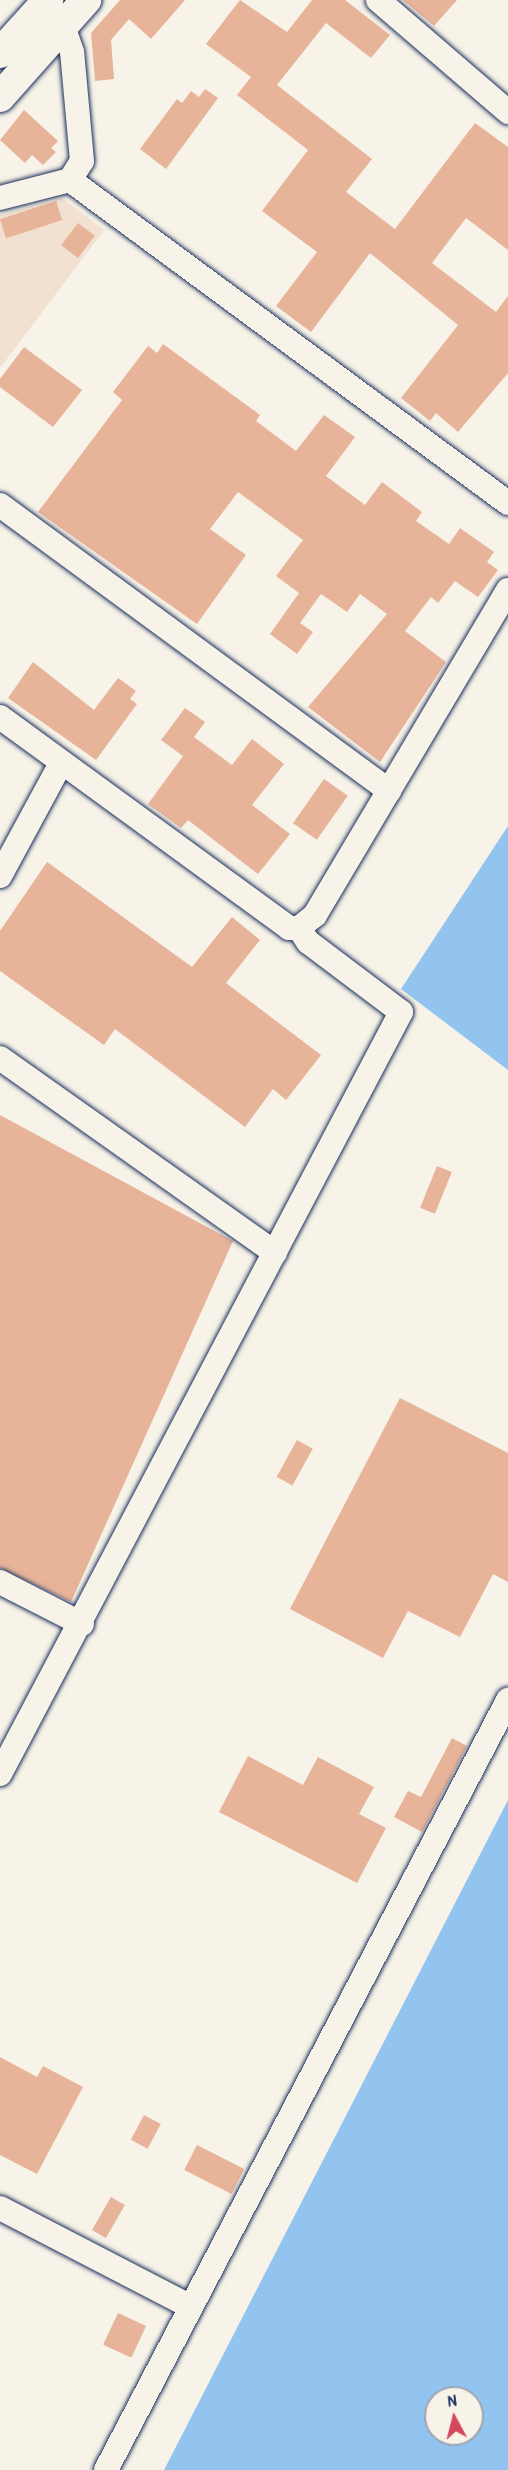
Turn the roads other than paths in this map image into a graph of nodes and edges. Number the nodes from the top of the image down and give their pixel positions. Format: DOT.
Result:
graph roads {
  1 [pos="48,0"];
  2 [pos="86,0"];
  3 [pos="378,0"];
  4 [pos="63,26"];
  5 [pos="0,53"];
  6 [pos="0,97"];
  7 [pos="508,112"];
  8 [pos="70,180"];
  9 [pos="0,198"];
  10 [pos="508,503"];
  11 [pos="0,505"];
  12 [pos="508,590"];
  13 [pos="0,717"];
  14 [pos="61,763"];
  15 [pos="389,790"];
  16 [pos="0,876"];
  17 [pos="299,928"];
  18 [pos="0,1058"];
  19 [pos="275,1253"];
  20 [pos="0,1582"];
  21 [pos="82,1624"];
  22 [pos="508,1700"];
  23 [pos="0,1773"];
  24 [pos="0,2208"];
  25 [pos="191,2307"];
  26 [pos="106,2470"];
  1 -- 5 [label="main road"];
  2 -- 4 [label="main road"];
  3 -- 7 [label="street"];
  4 -- 6 [label="main road"];
  4 -- 8 [label="street"];
  8 -- 9 [label="street"];
  8 -- 10 [label="street"];
  11 -- 15 [label="street"];
  12 -- 15 [label="street"];
  13 -- 14 [label="street"];
  14 -- 16 [label="street"];
  14 -- 17 [label="street"];
  15 -- 17 [label="street"];
  17 -- 19 [label="street"];
  18 -- 19 [label="street"];
  19 -- 21 [label="street"];
  20 -- 21 [label="street"];
  21 -- 23 [label="street"];
  22 -- 25 [label="street"];
  24 -- 25 [label="street"];
  25 -- 26 [label="street"];
}
